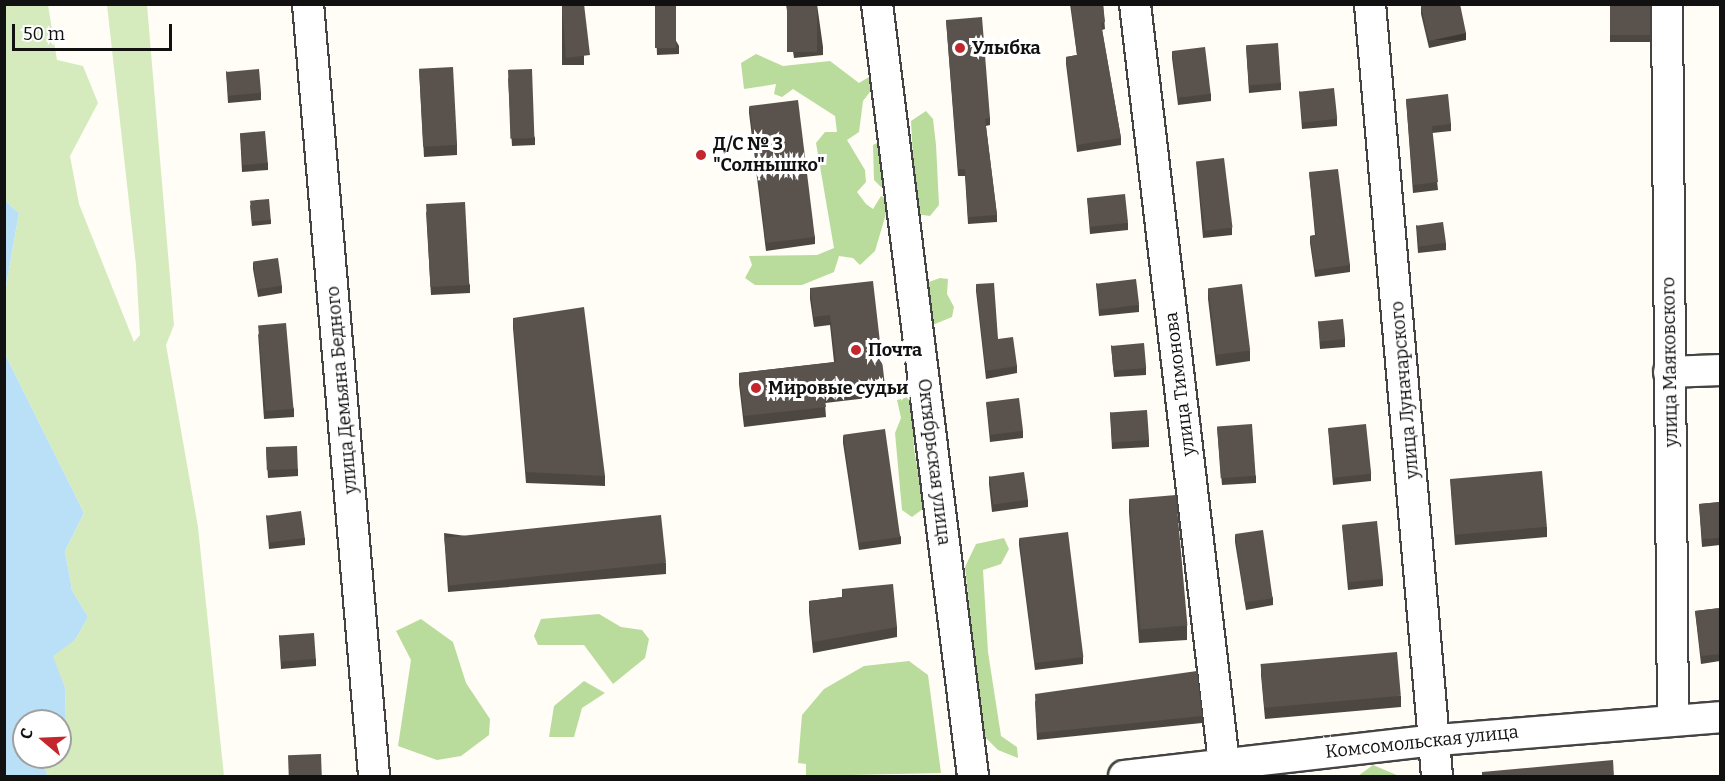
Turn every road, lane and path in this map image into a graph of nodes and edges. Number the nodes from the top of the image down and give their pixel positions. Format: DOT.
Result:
graph roads {
  1 [pos="308,4"];
  2 [pos="877,4"];
  3 [pos="1135,4"];
  4 [pos="1370,4"];
  5 [pos="1667,4"];
  6 [pos="1720,370"];
  7 [pos="1670,372"];
  8 [pos="1720,717"];
  9 [pos="1673,720"];
  10 [pos="1437,740"];
  11 [pos="1224,763"];
  12 [pos="374,777"];
  13 [pos="973,777"];
  14 [pos="1124,777"];
  15 [pos="1437,777"];
  1 -- 12 [label="street, улица Демьяна Бедного"];
  2 -- 13 [label="street, Октябрьская улица"];
  3 -- 11 [label="street, улица Тимонова"];
  4 -- 10 [label="street, улица Луначарского"];
  5 -- 7 [label="street, улица Маяковского"];
  6 -- 7 [label="street"];
  7 -- 9 [label="street, улица Маяковского"];
  8 -- 9 [label="street, Комсомольская улица"];
  9 -- 10 [label="street, Комсомольская улица"];
  10 -- 11 [label="street, Комсомольская улица"];
  10 -- 15 [label="street, улица Луначарского"];
  11 -- 14 [label="street, Комсомольская улица"];
}
